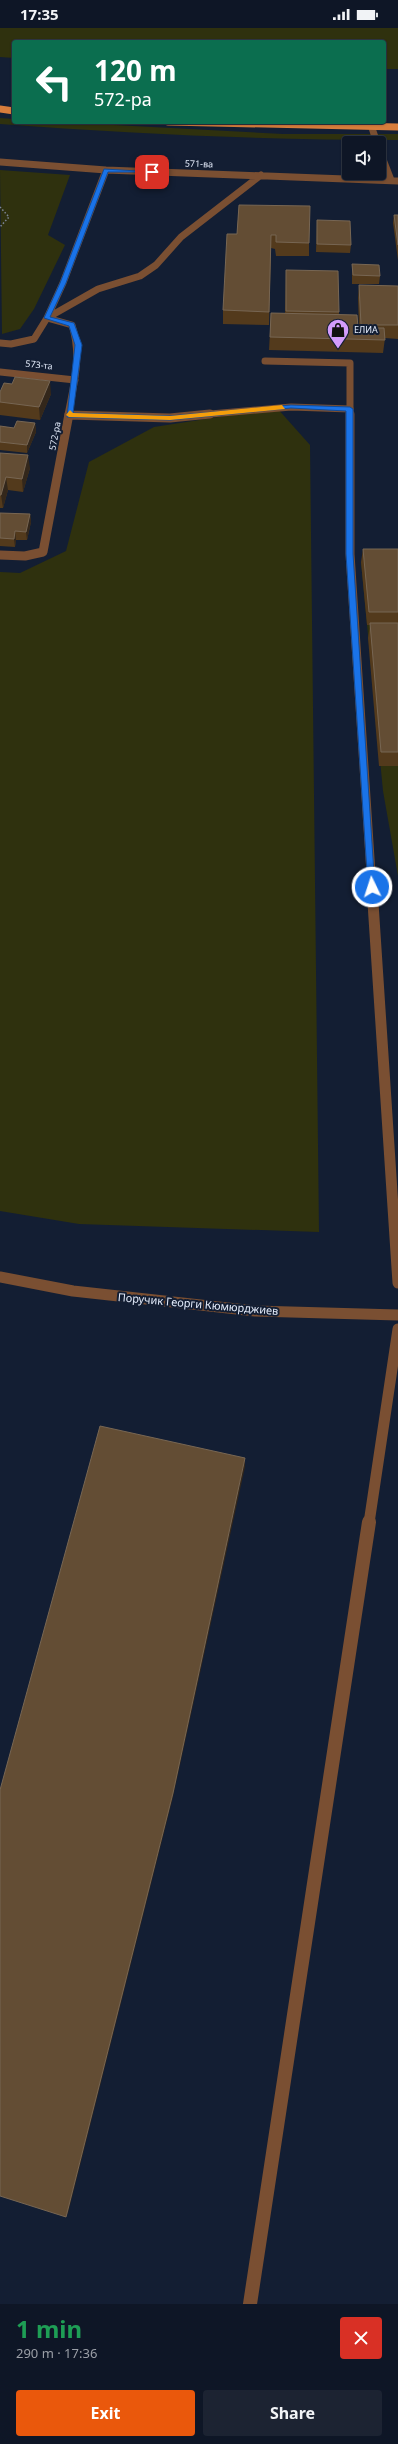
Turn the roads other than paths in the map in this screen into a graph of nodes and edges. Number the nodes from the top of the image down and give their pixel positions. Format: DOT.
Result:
graph roads {
  1 [pos="0,109"];
  2 [pos="12,110"];
  3 [pos="236,124"];
  4 [pos="398,127"];
  5 [pos="372,128"];
  6 [pos="375,136"];
  7 [pos="0,162"];
  8 [pos="386,164"];
  9 [pos="106,170"];
  10 [pos="261,175"];
  11 [pos="394,181"];
  12 [pos="47,318"];
  13 [pos="0,343"];
  14 [pos="265,361"];
  15 [pos="0,372"];
  16 [pos="75,380"];
  17 [pos="350,409"];
  18 [pos="69,415"];
  19 [pos="0,554"];
  20 [pos="0,1278"];
  21 [pos="398,1283"];
  22 [pos="398,1315"];
  23 [pos="398,1330"];
  24 [pos="250,2304"];
  1 -- 2 [label="main road"];
  3 -- 5 [label="main road"];
  4 -- 5 [label="main road"];
  5 -- 6 [label="street"];
  7 -- 9 [label="street, 571-ва"];
  8 -- 11 [label="street"];
  9 -- 10 [label="street, 571-ва"];
  9 -- 12 [label="street"];
  10 -- 11 [label="street, 571-ва"];
  10 -- 12 [label="street"];
  12 -- 13 [label="street"];
  12 -- 16 [label="street"];
  14 -- 17 [label="street"];
  15 -- 16 [label="street, 573-та"];
  16 -- 18 [label="street"];
  17 -- 18 [label="street, 572-ра"];
  17 -- 21 [label="street"];
  18 -- 19 [label="street, 572-ра"];
  20 -- 22 [label="street, Поручик Георги Кюмюрджиев"];
  23 -- 24 [label="street"];
}
